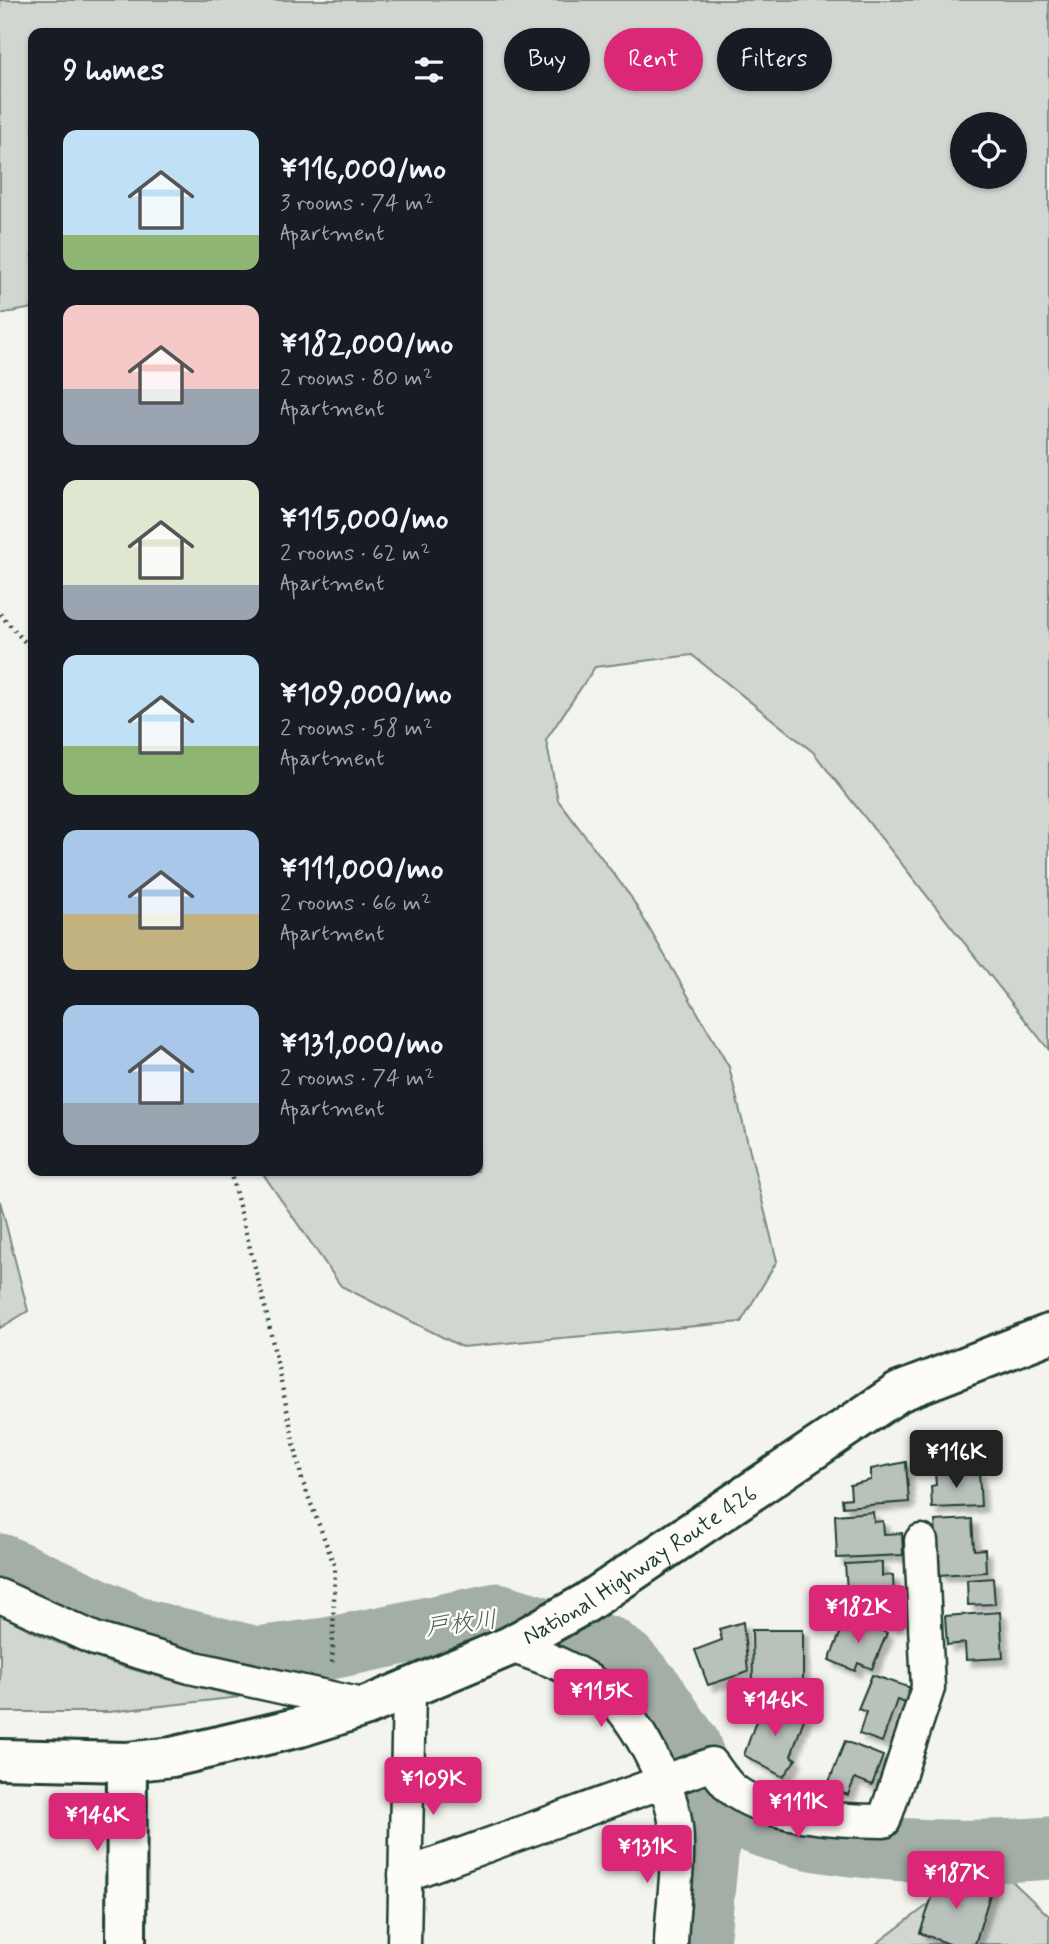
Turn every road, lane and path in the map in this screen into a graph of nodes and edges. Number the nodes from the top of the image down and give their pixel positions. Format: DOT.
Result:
graph roads {
  1 [pos="0,614"];
  2 [pos="28,645"];
  3 [pos="231,1176"];
  4 [pos="1049,1334"];
  5 [pos="921,1541"];
  6 [pos="0,1596"];
  7 [pos="520,1640"];
  8 [pos="409,1689"];
  9 [pos="349,1703"];
  10 [pos="0,1759"];
  11 [pos="127,1762"];
  12 [pos="666,1783"];
  13 [pos="405,1875"];
  14 [pos="126,1944"];
  15 [pos="404,1944"];
  16 [pos="671,1944"];
  1 -- 2 [label="path"];
  3 -- 9 [label="path"];
  4 -- 7 [label="main road, National Highway Route 426"];
  5 -- 12 [label="street"];
  6 -- 9 [label="street"];
  7 -- 8 [label="main road, National Highway Route 426"];
  7 -- 12 [label="street"];
  8 -- 9 [label="main road, National Highway Route 426"];
  8 -- 13 [label="street"];
  9 -- 11 [label="main road, National Highway Route 426"];
  10 -- 11 [label="main road, National Highway Route 426"];
  11 -- 14 [label="main road"];
  12 -- 13 [label="street"];
  12 -- 16 [label="street"];
  13 -- 15 [label="street"];
}
